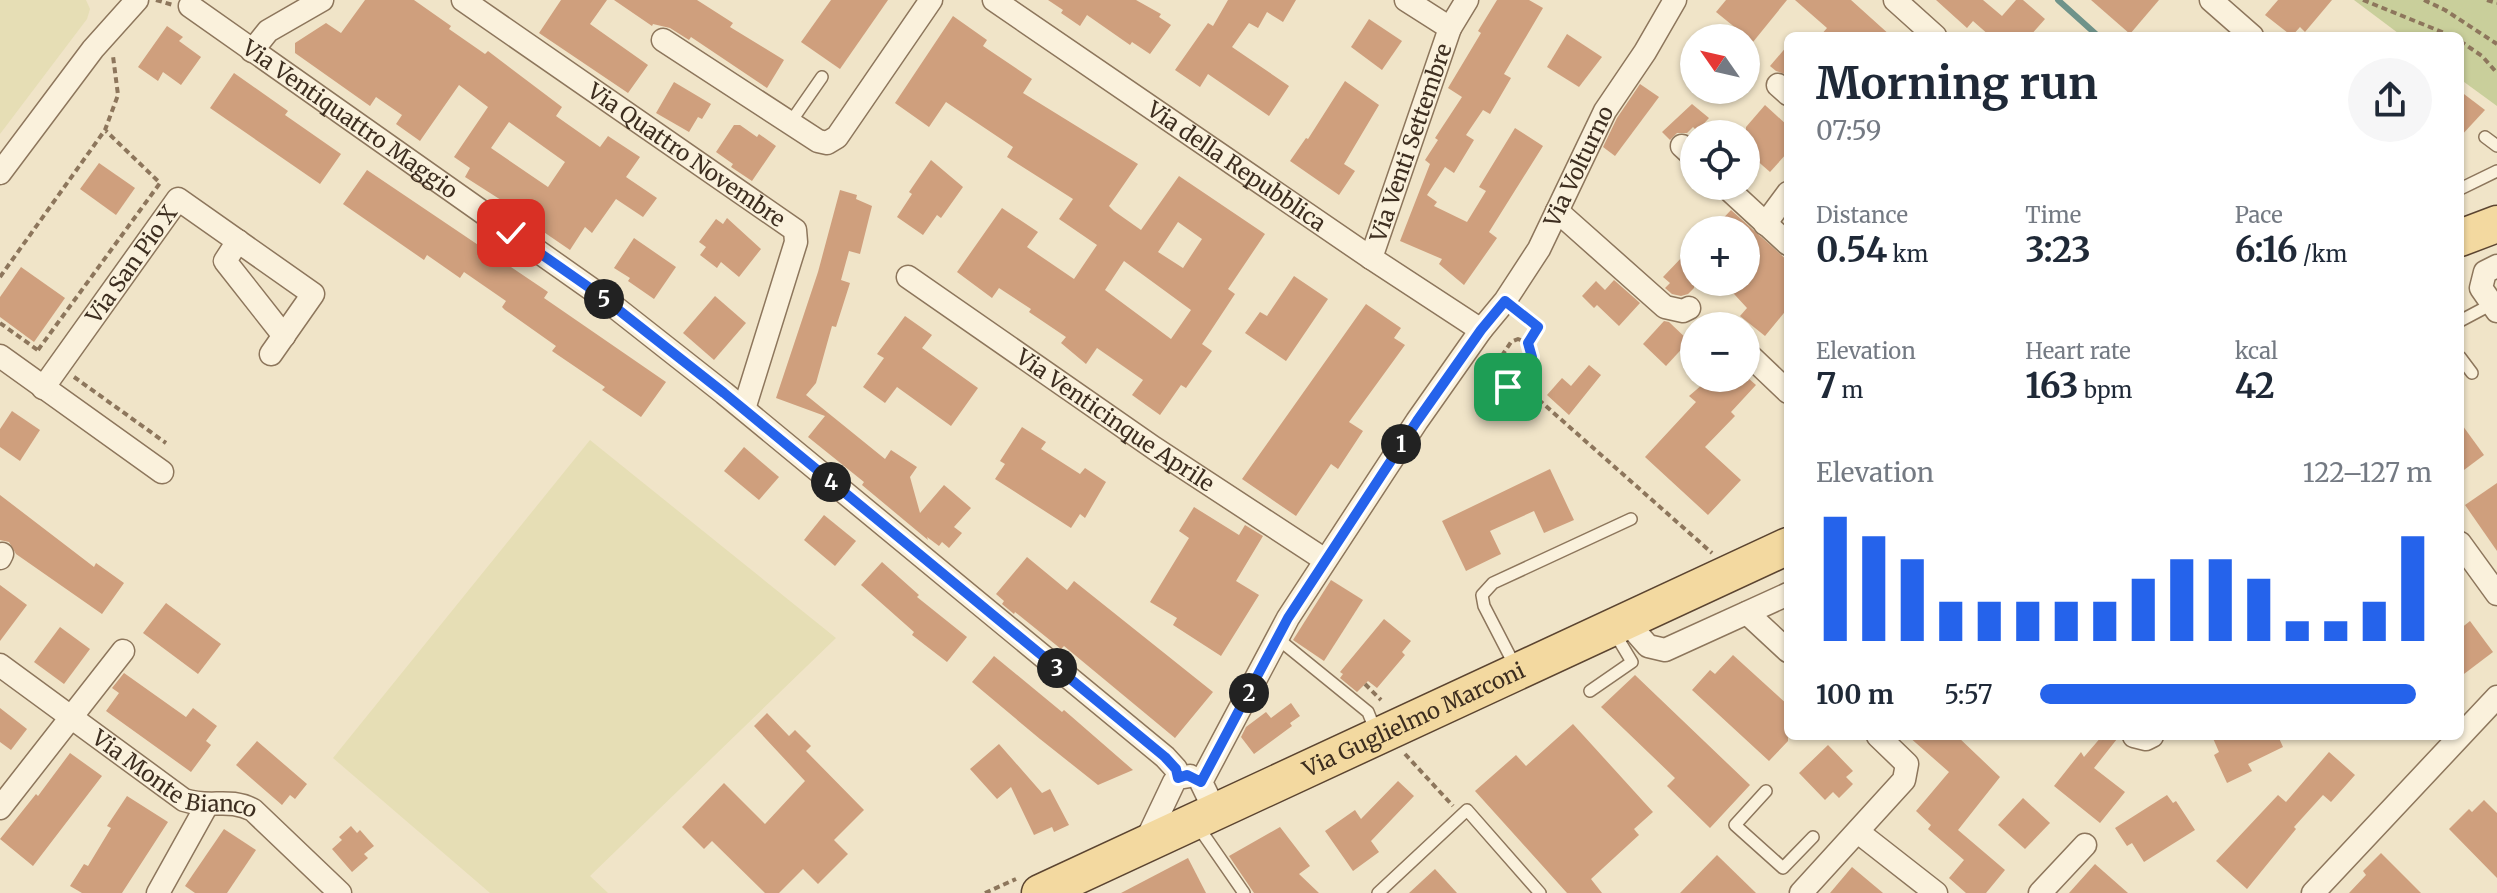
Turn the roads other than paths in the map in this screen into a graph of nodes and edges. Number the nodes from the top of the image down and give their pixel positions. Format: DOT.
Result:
graph roads {
  1 [pos="137,0"];
  2 [pos="322,0"];
  3 [pos="463,0"];
  4 [pos="931,0"];
  5 [pos="994,0"];
  6 [pos="1406,0"];
  7 [pos="1467,0"];
  8 [pos="1675,0"];
  9 [pos="1895,0"];
  10 [pos="2211,0"];
  11 [pos="190,6"];
  12 [pos="1450,28"];
  13 [pos="1931,32"];
  14 [pos="2247,32"];
  15 [pos="663,40"];
  16 [pos="252,51"];
  17 [pos="822,77"];
  18 [pos="790,123"];
  19 [pos="2485,137"];
  20 [pos="2497,146"];
  21 [pos="2497,171"];
  22 [pos="0,173"];
  23 [pos="2464,187"];
  24 [pos="1784,198"];
  25 [pos="1740,200"];
  26 [pos="1557,211"];
  27 [pos="1765,224"];
  28 [pos="2497,224"];
  29 [pos="2464,236"];
  30 [pos="238,241"];
  31 [pos="1784,241"];
  32 [pos="1371,258"];
  33 [pos="2497,266"];
  34 [pos="908,277"];
  35 [pos="1689,308"];
  36 [pos="2495,308"];
  37 [pos="2464,320"];
  38 [pos="1481,330"];
  39 [pos="0,356"];
  40 [pos="2464,362"];
  41 [pos="1760,365"];
  42 [pos="2472,373"];
  43 [pos="43,388"];
  44 [pos="1784,388"];
  45 [pos="744,409"];
  46 [pos="162,472"];
  47 [pos="1631,519"];
  48 [pos="1784,548"];
  49 [pos="2464,549"];
  50 [pos="1325,560"];
  51 [pos="2497,594"];
  52 [pos="1784,596"];
  53 [pos="1747,613"];
  54 [pos="1619,625"];
  55 [pos="1277,638"];
  56 [pos="1784,647"];
  57 [pos="123,651"];
  58 [pos="0,665"];
  59 [pos="1518,672"];
  60 [pos="1590,691"];
  61 [pos="2497,697"];
  62 [pos="71,717"];
  63 [pos="1383,722"];
  64 [pos="2464,732"];
  65 [pos="1882,740"];
  66 [pos="2457,740"];
  67 [pos="1766,791"];
  68 [pos="1192,798"];
  69 [pos="207,805"];
  70 [pos="0,808"];
  71 [pos="1858,832"];
  72 [pos="1813,837"];
  73 [pos="2085,845"];
  74 [pos="1032,884"];
  75 [pos="158,893"];
  76 [pos="340,893"];
  77 [pos="1244,893"];
  78 [pos="1378,893"];
  79 [pos="1540,893"];
  80 [pos="1801,893"];
  81 [pos="1936,893"];
  82 [pos="2040,893"];
  83 [pos="2313,893"];
  1 -- 22 [label="street"];
  2 -- 16 [label="street"];
  3 -- 45 [label="street, Via Quattro Novembre"];
  4 -- 18 [label="street"];
  5 -- 32 [label="street, Via della Repubblica"];
  6 -- 12 [label="street, Via Venti Settembre"];
  7 -- 12 [label="street, Via Venti Settembre"];
  8 -- 26 [label="street, Via Volturno"];
  9 -- 13 [label="street"];
  10 -- 14 [label="street"];
  11 -- 16 [label="street, Via Ventiquattro Maggio"];
  12 -- 32 [label="street, Via Venti Settembre"];
  15 -- 18 [label="street"];
  16 -- 45 [label="street, Via Ventiquattro Maggio"];
  17 -- 18 [label="lane"];
  19 -- 20 [label="lane"];
  21 -- 23 [label="lane"];
  24 -- 27 [label="street"];
  25 -- 27 [label="street"];
  26 -- 35 [label="street"];
  26 -- 38 [label="street, Via Volturno"];
  27 -- 31 [label="street"];
  28 -- 29 [label="main road"];
  30 -- 30 [label="street, Via San Pio X"];
  30 -- 43 [label="street, Via San Pio X"];
  32 -- 38 [label="street, Via della Repubblica"];
  33 -- 36 [label="street"];
  34 -- 50 [label="street, Via Venticinque Aprile"];
  36 -- 37 [label="lane"];
  38 -- 50 [label="street, Via Volturno"];
  39 -- 43 [label="street"];
  40 -- 42 [label="lane"];
  41 -- 44 [label="street"];
  43 -- 46 [label="street"];
  45 -- 68 [label="street, Via Ventiquattro Maggio"];
  47 -- 59 [label="lane"];
  48 -- 54 [label="main road, Via Guglielmo Marconi"];
  49 -- 51 [label="street"];
  50 -- 55 [label="street, Via Volturno"];
  52 -- 53 [label="street"];
  53 -- 54 [label="street"];
  53 -- 56 [label="street"];
  54 -- 59 [label="main road, Via Guglielmo Marconi"];
  54 -- 60 [label="lane"];
  55 -- 63 [label="lane"];
  55 -- 68 [label="street, Via Volturno"];
  57 -- 62 [label="street"];
  58 -- 62 [label="street, Via Monte Bianco"];
  59 -- 63 [label="main road, Via Guglielmo Marconi"];
  61 -- 64 [label="street"];
  62 -- 69 [label="street, Via Monte Bianco"];
  62 -- 70 [label="street"];
  63 -- 68 [label="main road, Via Guglielmo Marconi"];
  65 -- 71 [label="street"];
  66 -- 83 [label="street"];
  67 -- 72 [label="lane"];
  68 -- 74 [label="main road, Via Guglielmo Marconi"];
  68 -- 77 [label="lane"];
  69 -- 75 [label="street"];
  69 -- 76 [label="street, Via Monte Bianco"];
  71 -- 80 [label="street"];
  71 -- 81 [label="street"];
  73 -- 82 [label="street"];
  78 -- 79 [label="lane"];
}
